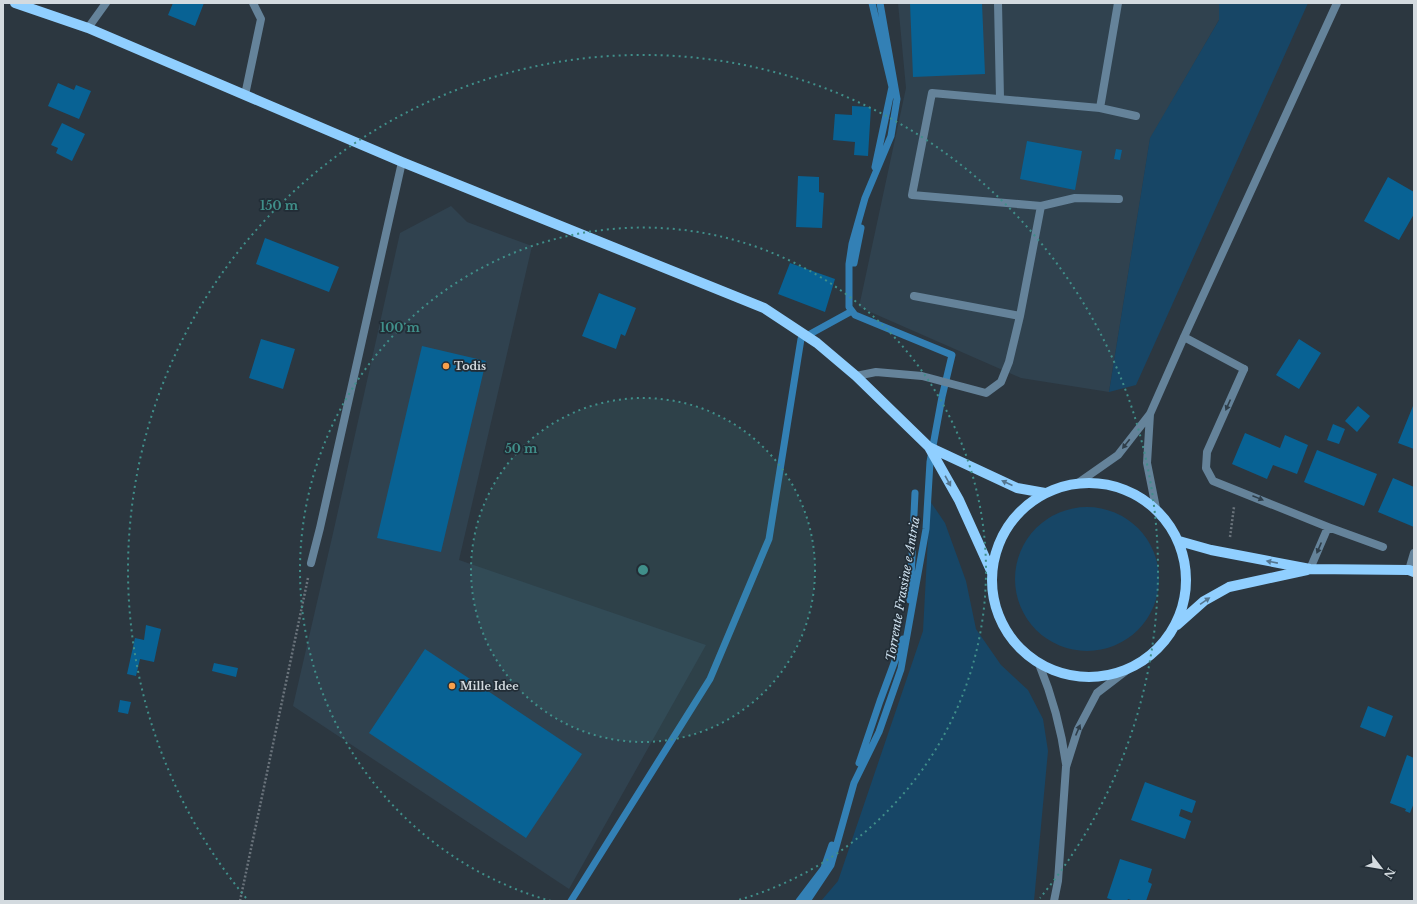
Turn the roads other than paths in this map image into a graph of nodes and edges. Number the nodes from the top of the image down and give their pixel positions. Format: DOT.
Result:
graph roads {
  1 [pos="15,3"];
  2 [pos="106,3"];
  3 [pos="253,3"];
  4 [pos="998,3"];
  5 [pos="1118,3"];
  6 [pos="1337,3"];
  7 [pos="88,28"];
  8 [pos="245,95"];
  9 [pos="1000,98"];
  10 [pos="1100,108"];
  11 [pos="1136,116"];
  12 [pos="402,162"];
  13 [pos="1119,199"];
  14 [pos="1041,206"];
  15 [pos="914,296"];
  16 [pos="1020,316"];
  17 [pos="1184,337"];
  18 [pos="856,376"];
  19 [pos="1150,414"];
  20 [pos="929,447"];
  21 [pos="1078,483"];
  22 [pos="1045,493"];
  23 [pos="1156,508"];
  24 [pos="1328,527"];
  25 [pos="1179,541"];
  26 [pos="1383,547"];
  27 [pos="1414,552"];
  28 [pos="311,563"];
  29 [pos="1310,570"];
  30 [pos="1412,571"];
  31 [pos="992,573"];
  32 [pos="1176,626"];
  33 [pos="1039,664"];
  34 [pos="1127,670"];
  35 [pos="1066,766"];
  36 [pos="1054,901"];
  1 -- 7 [label="main road"];
  2 -- 7 [label="street"];
  3 -- 8 [label="street"];
  4 -- 9 [label="street"];
  5 -- 10 [label="street"];
  6 -- 17 [label="street"];
  7 -- 8 [label="main road"];
  8 -- 12 [label="main road"];
  9 -- 10 [label="street"];
  9 -- 14 [label="street"];
  10 -- 11 [label="street"];
  12 -- 18 [label="main road"];
  12 -- 28 [label="street"];
  13 -- 14 [label="street"];
  14 -- 16 [label="street"];
  15 -- 16 [label="street"];
  16 -- 18 [label="street"];
  17 -- 19 [label="street"];
  17 -- 24 [label="street, one-way"];
  18 -- 20 [label="main road"];
  19 -- 21 [label="street, one-way"];
  19 -- 23 [label="street"];
  22 -- 20 [label="main road, one-way"];
  20 -- 31 [label="main road, one-way"];
  21 -- 22 [label="main road"];
  21 -- 23 [label="main road"];
  22 -- 31 [label="main road"];
  23 -- 25 [label="main road"];
  24 -- 26 [label="street"];
  24 -- 29 [label="street, one-way"];
  29 -- 25 [label="main road, one-way"];
  25 -- 32 [label="main road"];
  27 -- 30 [label="street"];
  29 -- 30 [label="main road"];
  32 -- 29 [label="main road, one-way"];
  31 -- 33 [label="main road"];
  32 -- 34 [label="main road"];
  33 -- 34 [label="main road"];
  33 -- 35 [label="street"];
  35 -- 34 [label="street, one-way"];
  35 -- 36 [label="street"];
}
